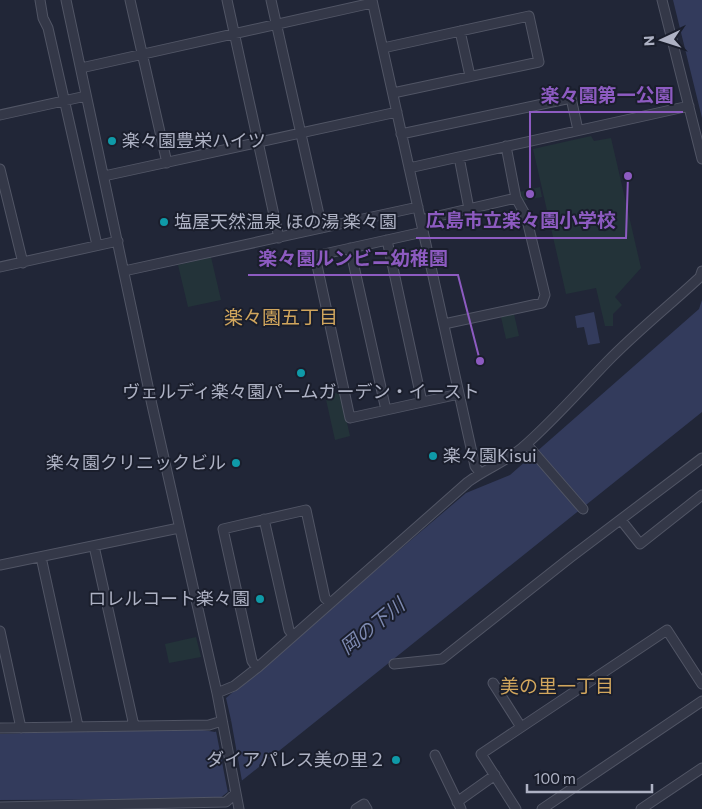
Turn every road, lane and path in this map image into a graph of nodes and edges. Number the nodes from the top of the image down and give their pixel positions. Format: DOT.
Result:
graph roads {
  1 [pos="40,0"];
  2 [pos="66,0"];
  3 [pos="130,0"];
  4 [pos="227,0"];
  5 [pos="271,0"];
  6 [pos="662,0"];
  7 [pos="372,1"];
  8 [pos="276,24"];
  9 [pos="460,31"];
  10 [pos="234,33"];
  11 [pos="383,48"];
  12 [pos="142,54"];
  13 [pos="81,68"];
  14 [pos="470,76"];
  15 [pos="393,93"];
  16 [pos="86,96"];
  17 [pos="64,100"];
  18 [pos="689,106"];
  19 [pos="396,112"];
  20 [pos="0,115"];
  21 [pos="578,130"];
  22 [pos="301,133"];
  23 [pos="401,134"];
  24 [pos="258,143"];
  25 [pos="506,146"];
  26 [pos="459,157"];
  27 [pos="702,159"];
  28 [pos="167,163"];
  29 [pos="409,168"];
  30 [pos="0,169"];
  31 [pos="104,176"];
  32 [pos="516,198"];
  33 [pos="418,207"];
  34 [pos="469,209"];
  35 [pos="421,220"];
  36 [pos="322,228"];
  37 [pos="423,232"];
  38 [pos="280,238"];
  39 [pos="387,240"];
  40 [pos="118,241"];
  41 [pos="97,246"];
  42 [pos="350,248"];
  43 [pos="23,263"];
  44 [pos="0,268"];
  45 [pos="124,271"];
  46 [pos="702,271"];
  47 [pos="444,324"];
  48 [pos="459,394"];
  49 [pos="422,402"];
  50 [pos="386,410"];
  51 [pos="529,447"];
  52 [pos="702,458"];
  53 [pos="480,473"];
  54 [pos="702,495"];
  55 [pos="583,509"];
  56 [pos="264,519"];
  57 [pos="621,520"];
  58 [pos="179,528"];
  59 [pos="94,546"];
  60 [pos="41,557"];
  61 [pos="0,565"];
  62 [pos="330,603"];
  63 [pos="0,631"];
  64 [pos="292,635"];
  65 [pos="394,664"];
  66 [pos="257,668"];
  67 [pos="492,683"];
  68 [pos="702,684"];
  69 [pos="217,693"];
  70 [pos="702,701"];
  71 [pos="222,723"];
  72 [pos="78,726"];
  73 [pos="134,726"];
  74 [pos="521,727"];
  75 [pos="0,728"];
  76 [pos="21,728"];
  77 [pos="435,755"];
  78 [pos="702,768"];
  79 [pos="494,775"];
  80 [pos="235,791"];
  81 [pos="459,806"];
  82 [pos="126,807"];
  83 [pos="1,808"];
  84 [pos="239,809"];
  85 [pos="356,809"];
  86 [pos="367,809"];
  87 [pos="516,809"];
  88 [pos="542,809"];
  89 [pos="642,809"];
  1 -- 17 [label="street"];
  2 -- 13 [label="street"];
  3 -- 12 [label="street"];
  4 -- 10 [label="street"];
  5 -- 8 [label="street"];
  6 -- 18 [label="street"];
  7 -- 8 [label="street"];
  7 -- 11 [label="street"];
  8 -- 10 [label="street"];
  8 -- 22 [label="street"];
  9 -- 11 [label="street"];
  9 -- 14 [label="street"];
  9 -- 14 [label="street"];
  10 -- 12 [label="street"];
  10 -- 24 [label="street"];
  11 -- 15 [label="street"];
  12 -- 13 [label="street"];
  12 -- 28 [label="street"];
  13 -- 16 [label="street"];
  14 -- 15 [label="street"];
  15 -- 19 [label="street"];
  16 -- 17 [label="street"];
  16 -- 31 [label="street"];
  17 -- 20 [label="street"];
  17 -- 41 [label="street"];
  18 -- 21 [label="street"];
  18 -- 27 [label="street"];
  19 -- 22 [label="street"];
  19 -- 23 [label="street"];
  21 -- 23 [label="street"];
  21 -- 25 [label="street"];
  22 -- 24 [label="street"];
  22 -- 36 [label="street"];
  23 -- 29 [label="street"];
  24 -- 28 [label="street"];
  24 -- 38 [label="street"];
  25 -- 26 [label="street"];
  25 -- 32 [label="street"];
  26 -- 29 [label="street"];
  26 -- 34 [label="street"];
  28 -- 31 [label="street"];
  29 -- 33 [label="street"];
  30 -- 43 [label="street"];
  31 -- 40 [label="street"];
  32 -- 34 [label="street"];
  32 -- 47 [label="street"];
  33 -- 35 [label="street"];
  33 -- 36 [label="street"];
  34 -- 35 [label="street"];
  35 -- 37 [label="street"];
  36 -- 38 [label="street"];
  37 -- 39 [label="street"];
  37 -- 47 [label="street"];
  38 -- 45 [label="street"];
  39 -- 42 [label="street"];
  39 -- 49 [label="street"];
  40 -- 41 [label="street"];
  40 -- 45 [label="street"];
  41 -- 43 [label="street"];
  42 -- 50 [label="street"];
  42 -- 50 [label="street"];
  43 -- 44 [label="street"];
  45 -- 58 [label="street"];
  46 -- 53 [label="street"];
  47 -- 48 [label="street"];
  48 -- 49 [label="street"];
  48 -- 53 [label="street"];
  49 -- 50 [label="street"];
  51 -- 55 [label="street"];
  52 -- 57 [label="street"];
  53 -- 62 [label="street"];
  54 -- 57 [label="street"];
  56 -- 62 [label="street"];
  56 -- 64 [label="street"];
  56 -- 66 [label="street"];
  57 -- 65 [label="street"];
  58 -- 59 [label="street"];
  58 -- 69 [label="street"];
  59 -- 60 [label="street"];
  59 -- 73 [label="street"];
  60 -- 61 [label="street"];
  60 -- 72 [label="street"];
  62 -- 64 [label="street"];
  63 -- 76 [label="street"];
  64 -- 66 [label="street"];
  66 -- 69 [label="street"];
  67 -- 74 [label="street"];
  68 -- 74 [label="street"];
  69 -- 71 [label="street"];
  70 -- 88 [label="street"];
  71 -- 73 [label="street"];
  71 -- 80 [label="street"];
  72 -- 73 [label="street"];
  72 -- 76 [label="street"];
  74 -- 79 [label="street"];
  75 -- 76 [label="street"];
  77 -- 81 [label="street"];
  78 -- 89 [label="street"];
  79 -- 81 [label="street"];
  79 -- 87 [label="street"];
  80 -- 82 [label="street"];
  80 -- 84 [label="street"];
  82 -- 83 [label="street"];
  85 -- 86 [label="street"];
}
